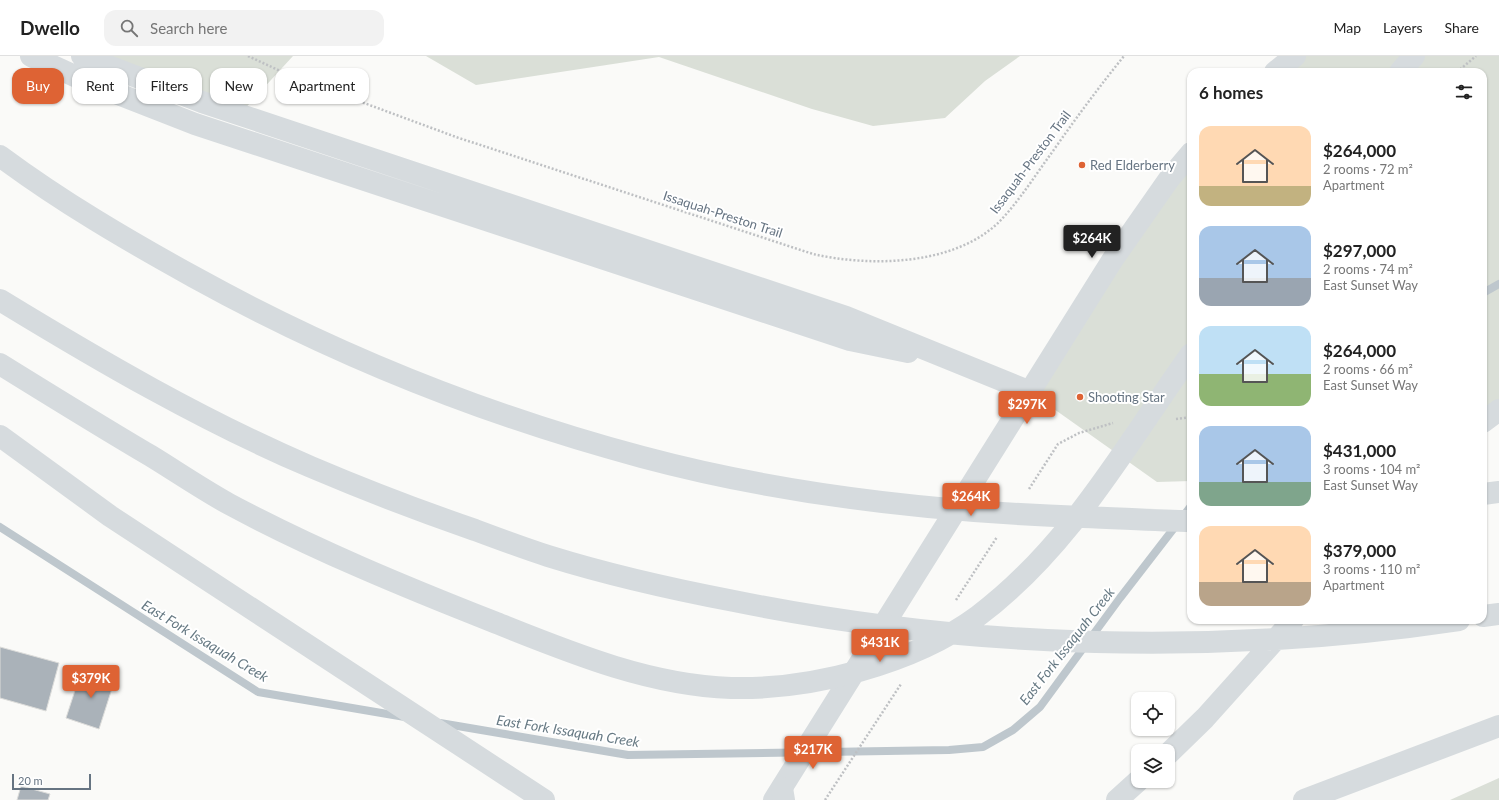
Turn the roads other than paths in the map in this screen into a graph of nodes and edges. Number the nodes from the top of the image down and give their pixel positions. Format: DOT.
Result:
graph roads {
  1 [pos="31,56"];
  2 [pos="82,56"];
  3 [pos="1295,56"];
  4 [pos="1414,56"];
  5 [pos="1280,68"];
  6 [pos="1404,68"];
  7 [pos="0,156"];
  8 [pos="1187,158"];
  9 [pos="0,300"];
  10 [pos="1187,359"];
  11 [pos="0,364"];
  12 [pos="966,365"];
  13 [pos="1028,391"];
  14 [pos="1499,410"];
  15 [pos="1487,419"];
  16 [pos="0,436"];
  17 [pos="1499,492"];
  18 [pos="1487,494"];
  19 [pos="1187,521"];
  20 [pos="1499,614"];
  21 [pos="1487,616"];
  22 [pos="1289,624"];
  23 [pos="1422,624"];
  24 [pos="1499,726"];
  25 [pos="1175,747"];
  26 [pos="1131,787"];
  27 [pos="780,796"];
  28 [pos="544,800"];
  29 [pos="1117,800"];
  30 [pos="1304,800"];
  1 -- 12 [label="main road"];
  2 -- 12 [label="main road"];
  3 -- 5 [label="main road"];
  4 -- 6 [label="main road"];
  7 -- 19 [label="main road"];
  8 -- 13 [label="main road"];
  9 -- 23 [label="main road"];
  10 -- 11 [label="main road"];
  12 -- 13 [label="main road"];
  13 -- 27 [label="main road"];
  14 -- 15 [label="main road"];
  16 -- 28 [label="main road"];
  17 -- 18 [label="main road"];
  20 -- 21 [label="main road"];
  22 -- 25 [label="main road"];
  24 -- 30 [label="main road"];
  26 -- 29 [label="main road"];
}
